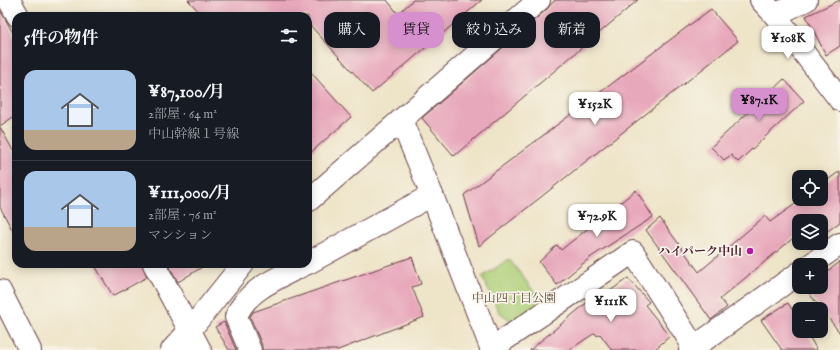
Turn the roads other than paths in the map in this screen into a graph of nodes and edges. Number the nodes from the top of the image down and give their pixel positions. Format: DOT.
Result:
graph roads {
  1 [pos="9,0"];
  2 [pos="539,0"];
  3 [pos="806,0"];
  4 [pos="768,8"];
  5 [pos="16,12"];
  6 [pos="840,100"];
  7 [pos="401,120"];
  8 [pos="432,195"];
  9 [pos="312,198"];
  10 [pos="840,244"];
  11 [pos="820,258"];
  12 [pos="312,260"];
  13 [pos="156,268"];
  14 [pos="240,268"];
  15 [pos="298,268"];
  16 [pos="792,278"];
  17 [pos="0,291"];
  18 [pos="190,330"];
  19 [pos="692,348"];
  20 [pos="30,350"];
  21 [pos="172,350"];
  22 [pos="200,350"];
  23 [pos="250,350"];
  24 [pos="491,350"];
  1 -- 5 [label="street"];
  2 -- 7 [label="street"];
  3 -- 4 [label="street"];
  4 -- 6 [label="street"];
  7 -- 8 [label="street"];
  7 -- 9 [label="street"];
  8 -- 12 [label="street"];
  8 -- 24 [label="street"];
  10 -- 11 [label="street"];
  13 -- 18 [label="street"];
  14 -- 18 [label="street"];
  15 -- 23 [label="street"];
  16 -- 19 [label="street"];
  17 -- 20 [label="street"];
  18 -- 21 [label="street"];
  18 -- 22 [label="street"];
  19 -- 24 [label="street"];
}
